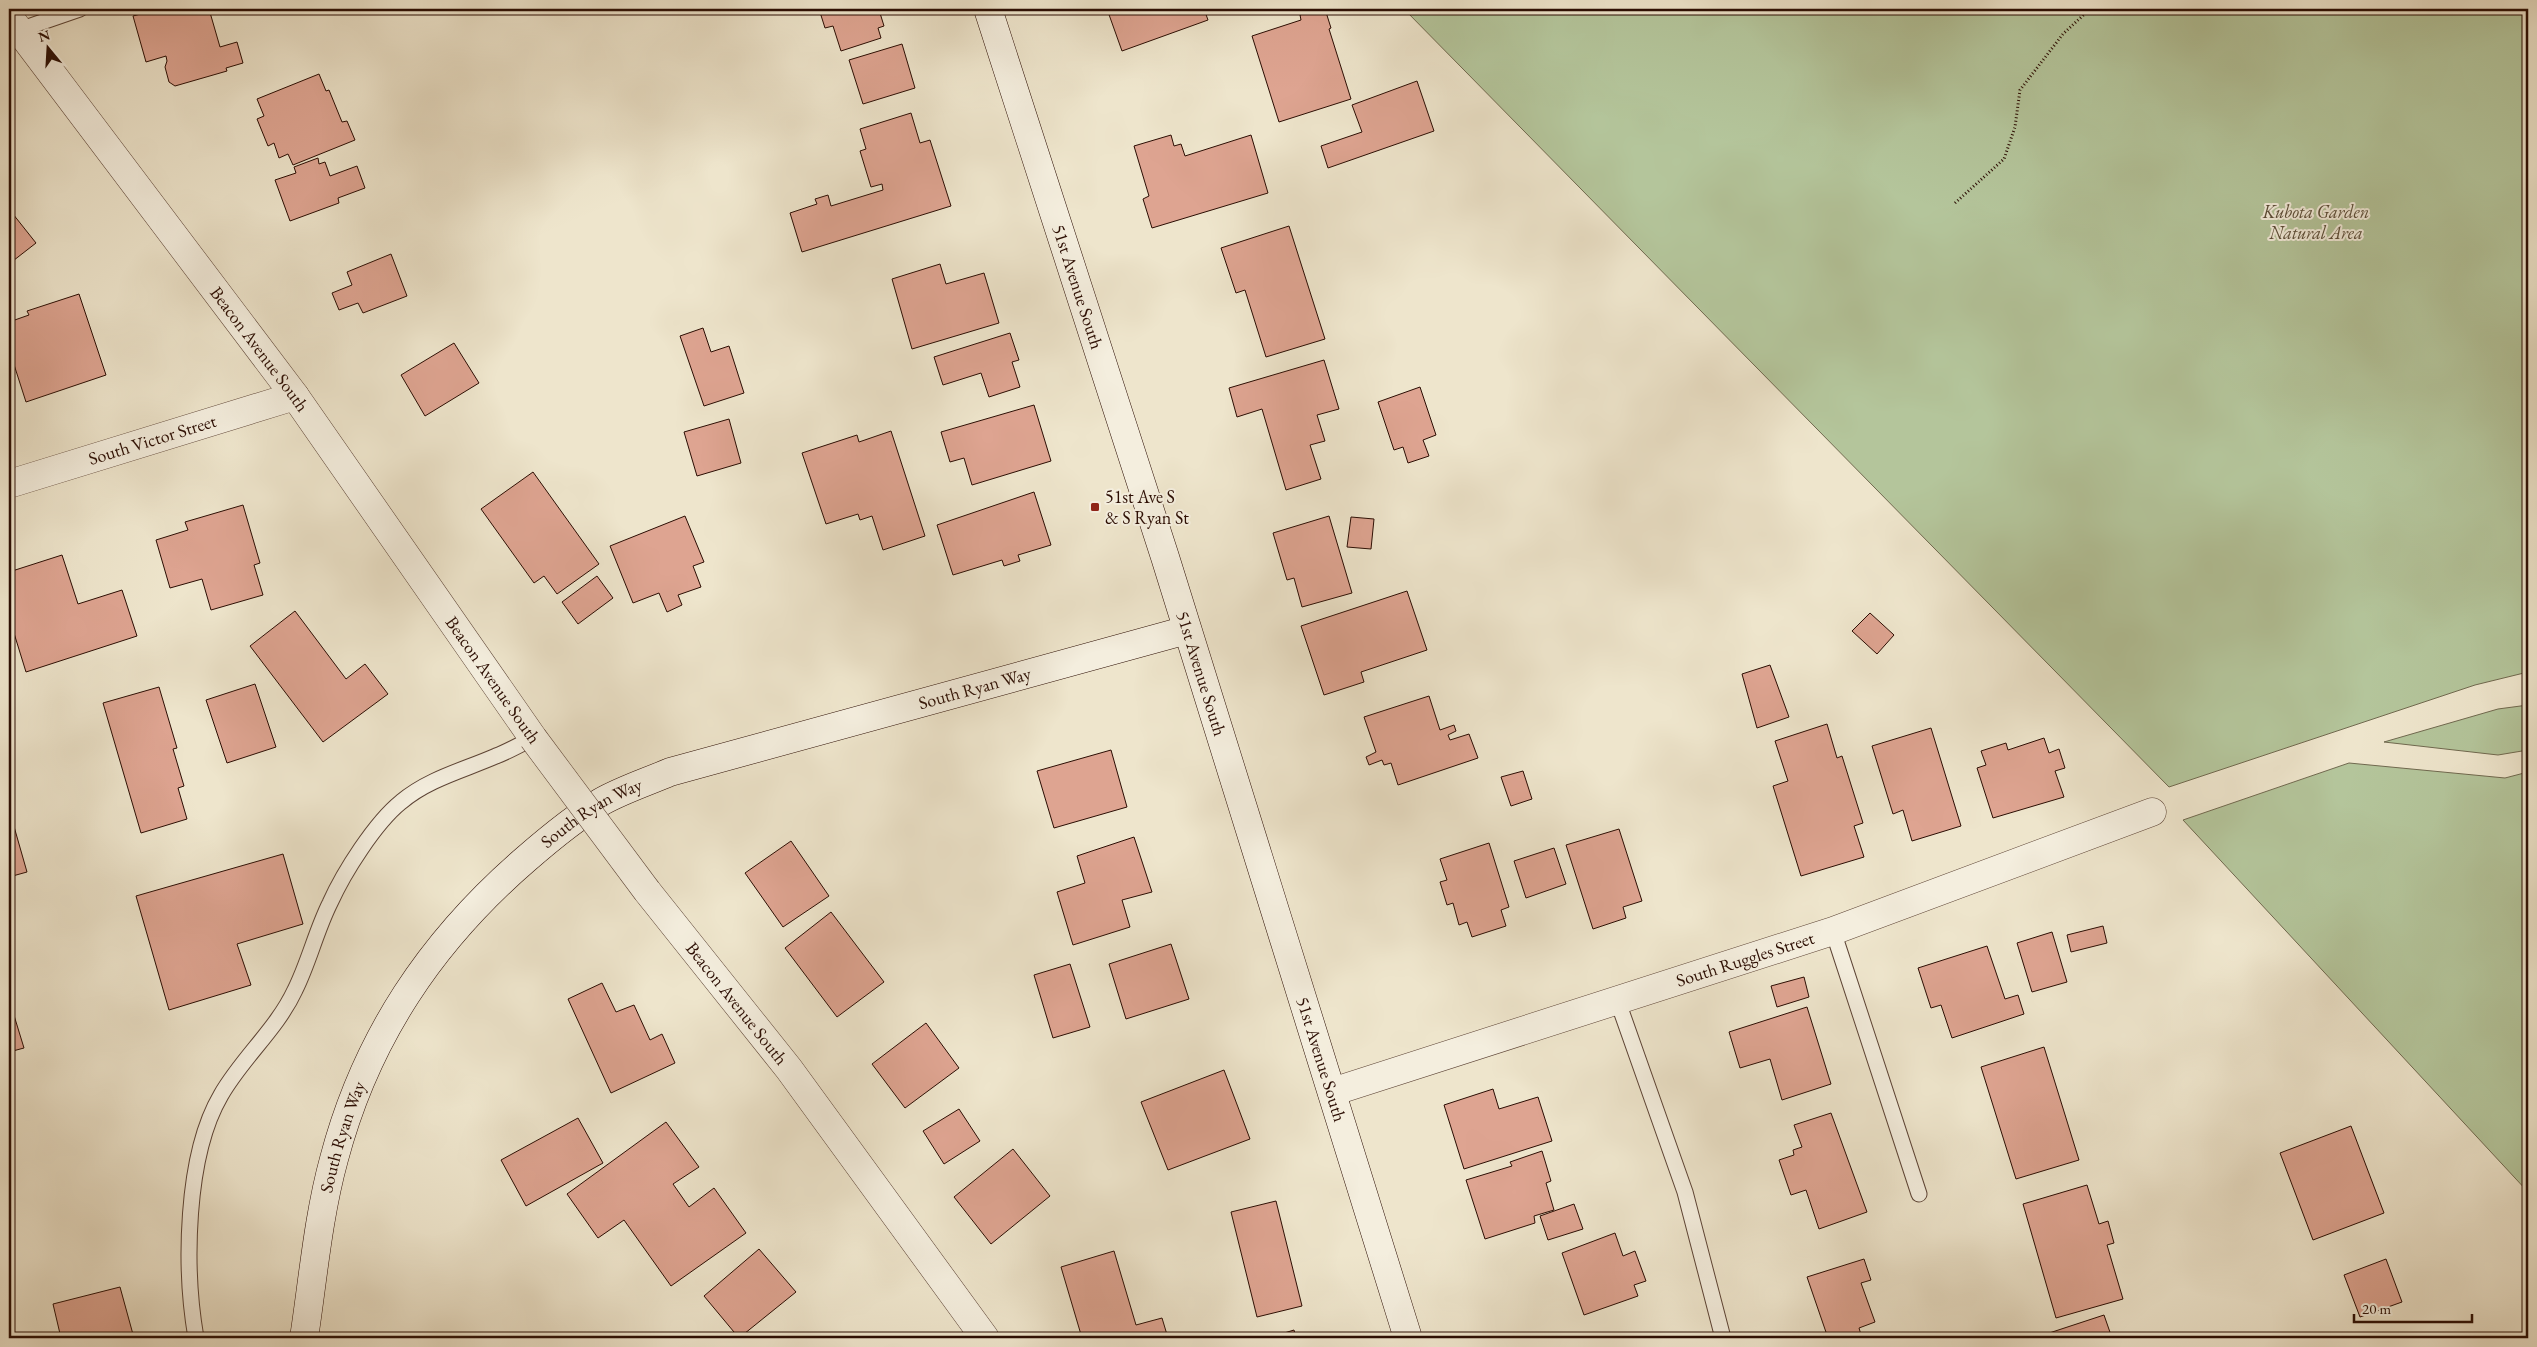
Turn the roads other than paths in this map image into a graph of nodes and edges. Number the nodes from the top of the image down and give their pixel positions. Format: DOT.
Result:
graph roads {
  1 [pos="80,9"];
  2 [pos="988,9"];
  3 [pos="14,23"];
  4 [pos="295,396"];
  5 [pos="9,484"];
  6 [pos="1187,630"];
  7 [pos="533,738"];
  8 [pos="2152,812"];
  9 [pos="1833,931"];
  10 [pos="1618,1002"];
  11 [pos="1332,1092"];
  12 [pos="1918,1194"];
  13 [pos="196,1338"];
  14 [pos="304,1338"];
  15 [pos="985,1338"];
  16 [pos="1408,1338"];
  17 [pos="1723,1338"];
  1 -- 3 [label="lane"];
  2 -- 6 [label="street, 51st Avenue South"];
  3 -- 4 [label="street, Beacon Avenue South"];
  4 -- 5 [label="street, South Victor Street"];
  4 -- 7 [label="street, Beacon Avenue South"];
  6 -- 11 [label="street, 51st Avenue South"];
  6 -- 14 [label="street, South Ryan Way"];
  7 -- 13 [label="lane"];
  7 -- 15 [label="street, Beacon Avenue South, bridge"];
  8 -- 9 [label="street, South Ruggles Street"];
  9 -- 10 [label="street, South Ruggles Street"];
  9 -- 12 [label="lane"];
  10 -- 11 [label="street, South Ruggles Street"];
  10 -- 17 [label="lane"];
  11 -- 16 [label="street, 51st Avenue South"];
}
